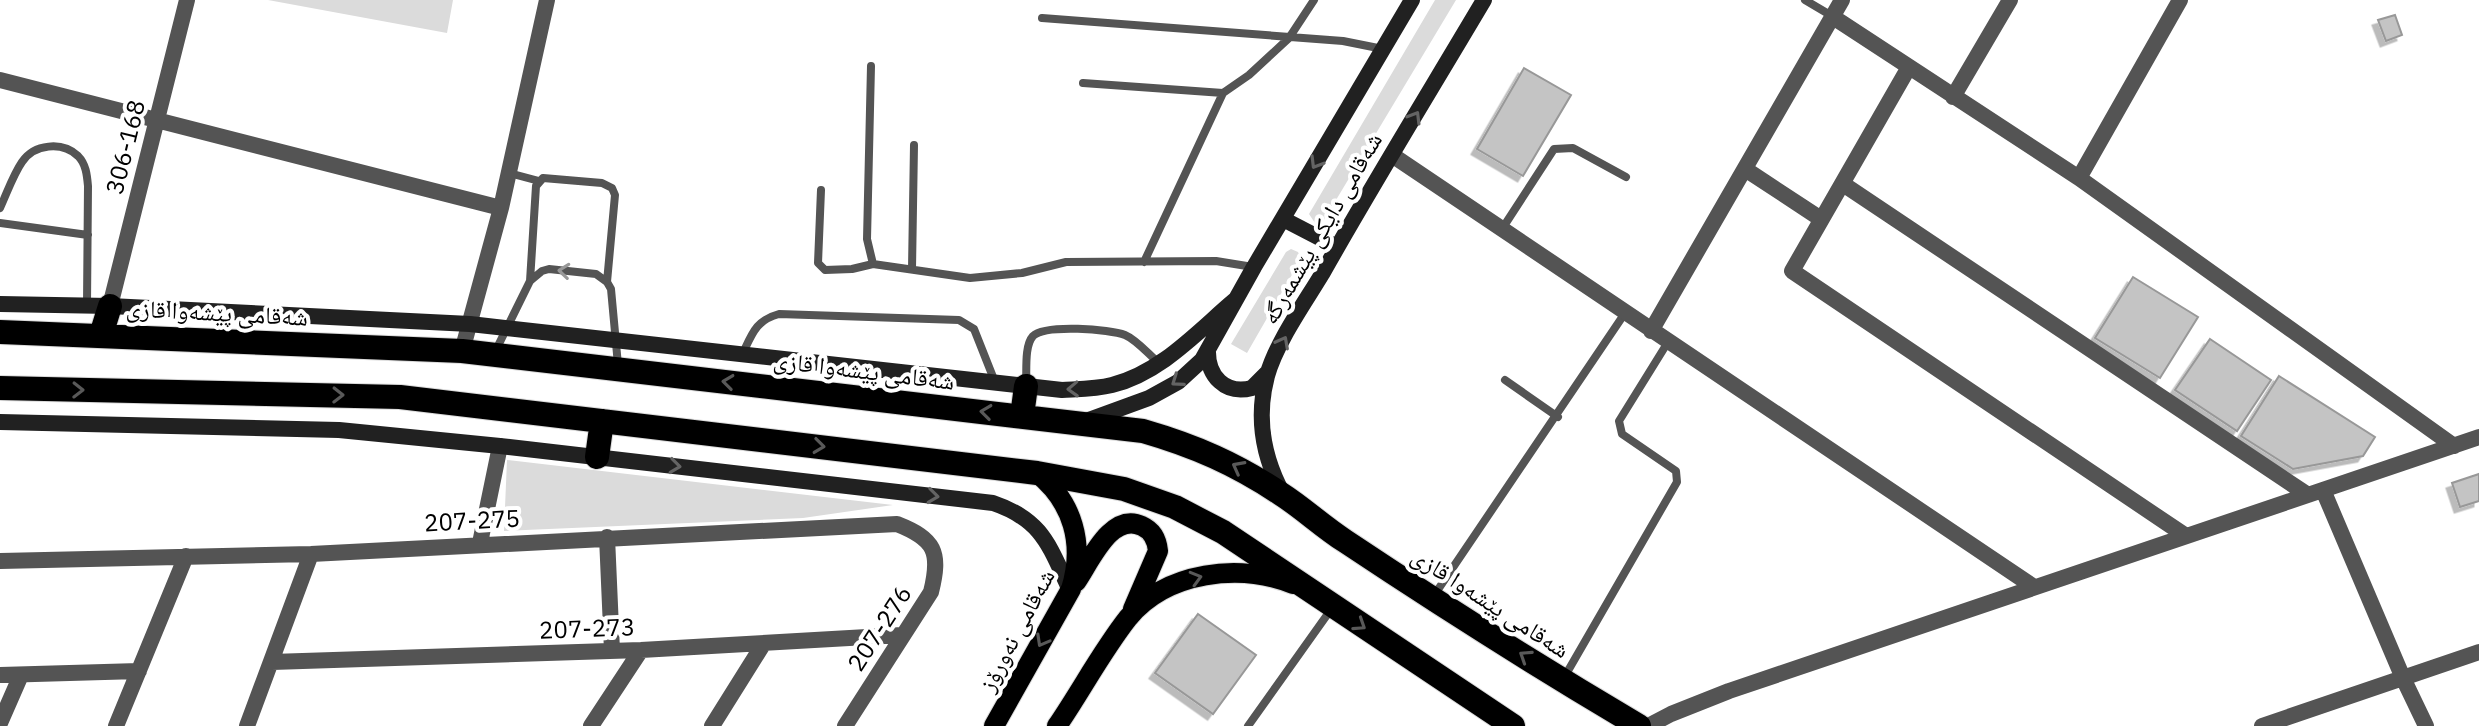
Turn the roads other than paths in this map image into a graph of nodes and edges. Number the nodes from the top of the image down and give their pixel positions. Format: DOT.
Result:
graph roads {
  1 [pos="187,0"];
  2 [pos="547,0"];
  3 [pos="1314,0"];
  4 [pos="1412,0"];
  5 [pos="1484,0"];
  6 [pos="1805,0"];
  7 [pos="1842,0"];
  8 [pos="2010,0"];
  9 [pos="2180,0"];
  10 [pos="1833,17"];
  11 [pos="1042,18"];
  12 [pos="1289,38"];
  13 [pos="1383,49"];
  14 [pos="871,66"];
  15 [pos="1909,67"];
  16 [pos="0,80"];
  17 [pos="1083,83"];
  18 [pos="1223,93"];
  19 [pos="1953,97"];
  20 [pos="156,120"];
  21 [pos="914,145"];
  22 [pos="1392,155"];
  23 [pos="1745,169"];
  24 [pos="509,173"];
  25 [pos="1626,177"];
  26 [pos="2079,178"];
  27 [pos="539,181"];
  28 [pos="1843,184"];
  29 [pos="821,190"];
  30 [pos="0,208"];
  31 [pos="501,208"];
  32 [pos="1283,219"];
  33 [pos="1821,219"];
  34 [pos="0,223"];
  35 [pos="1502,230"];
  36 [pos="88,235"];
  37 [pos="1337,247"];
  38 [pos="1144,262"];
  39 [pos="873,264"];
  40 [pos="1254,267"];
  41 [pos="912,269"];
  42 [pos="530,281"];
  43 [pos="607,282"];
  44 [pos="1235,300"];
  45 [pos="0,304"];
  46 [pos="98,306"];
  47 [pos="1625,313"];
  48 [pos="470,324"];
  49 [pos="506,328"];
  50 [pos="1651,331"];
  51 [pos="0,332"];
  52 [pos="101,335"];
  53 [pos="616,342"];
  54 [pos="1668,342"];
  55 [pos="1208,349"];
  56 [pos="462,351"];
  57 [pos="493,355"];
  58 [pos="742,355"];
  59 [pos="1159,363"];
  60 [pos="619,369"];
  61 [pos="1267,373"];
  62 [pos="1505,380"];
  63 [pos="995,382"];
  64 [pos="1026,386"];
  65 [pos="0,388"];
  66 [pos="1022,416"];
  67 [pos="1558,417"];
  68 [pos="602,421"];
  69 [pos="0,422"];
  70 [pos="1083,422"];
  71 [pos="2479,437"];
  72 [pos="500,446"];
  73 [pos="2454,446"];
  74 [pos="597,457"];
  75 [pos="1037,473"];
  76 [pos="2315,493"];
  77 [pos="1284,495"];
  78 [pos="2186,536"];
  79 [pos="607,537"];
  80 [pos="480,543"];
  81 [pos="935,551"];
  82 [pos="311,554"];
  83 [pos="186,556"];
  84 [pos="0,561"];
  85 [pos="2034,587"];
  86 [pos="1304,588"];
  87 [pos="1070,590"];
  88 [pos="1433,597"];
  89 [pos="1333,607"];
  90 [pos="1130,616"];
  91 [pos="902,635"];
  92 [pos="764,643"];
  93 [pos="641,650"];
  94 [pos="612,651"];
  95 [pos="2479,652"];
  96 [pos="272,662"];
  97 [pos="139,671"];
  98 [pos="0,675"];
  99 [pos="21,675"];
  100 [pos="2403,678"];
  101 [pos="1562,680"];
  102 [pos="0,723"];
  103 [pos="116,726"];
  104 [pos="247,726"];
  105 [pos="591,726"];
  106 [pos="712,726"];
  107 [pos="845,726"];
  108 [pos="994,726"];
  109 [pos="1057,726"];
  110 [pos="1248,726"];
  111 [pos="1513,726"];
  112 [pos="1639,726"];
  113 [pos="1648,726"];
  114 [pos="2262,726"];
  115 [pos="2426,726"];
  1 -- 20 [label="street, 306-168"];
  2 -- 24 [label="street"];
  3 -- 12 [label="lane"];
  4 -- 13 [label="main road, شەقامی دایکی پێشمەرگە"];
  22 -- 5 [label="main road, شەقامی دایکی پێشمەرگە, one-way"];
  6 -- 10 [label="lane"];
  7 -- 10 [label="street"];
  8 -- 19 [label="street"];
  9 -- 26 [label="street"];
  10 -- 15 [label="street"];
  10 -- 23 [label="street"];
  11 -- 12 [label="lane"];
  12 -- 13 [label="lane"];
  12 -- 18 [label="lane"];
  13 -- 32 [label="main road, شەقامی دایکی پێشمەرگە, one-way"];
  14 -- 39 [label="lane"];
  15 -- 19 [label="street"];
  15 -- 28 [label="street"];
  16 -- 20 [label="street"];
  17 -- 18 [label="lane"];
  18 -- 38 [label="lane"];
  19 -- 26 [label="street"];
  20 -- 31 [label="street"];
  20 -- 46 [label="street, 306-168"];
  21 -- 41 [label="lane"];
  22 -- 35 [label="street"];
  22 -- 37 [label="main road, شەقامی دایکی پێشمەرگە"];
  23 -- 33 [label="street"];
  23 -- 50 [label="street"];
  24 -- 27 [label="lane"];
  24 -- 31 [label="street"];
  25 -- 35 [label="lane"];
  26 -- 73 [label="street"];
  27 -- 42 [label="lane"];
  27 -- 43 [label="lane"];
  28 -- 33 [label="street"];
  28 -- 76 [label="street"];
  29 -- 39 [label="lane"];
  30 -- 36 [label="lane"];
  31 -- 48 [label="street"];
  32 -- 37 [label="main road"];
  32 -- 40 [label="main road, شەقامی دایکی پێشمەرگە"];
  33 -- 78 [label="street"];
  34 -- 36 [label="lane"];
  35 -- 47 [label="street"];
  36 -- 46 [label="lane"];
  61 -- 37 [label="main road, شەقامی دایکی پێشمەرگە, one-way"];
  38 -- 40 [label="lane"];
  38 -- 41 [label="lane"];
  39 -- 41 [label="lane"];
  40 -- 44 [label="main road, شەقامی دایکی پێشمەرگە"];
  43 -- 42 [label="lane, one-way"];
  42 -- 49 [label="lane"];
  43 -- 53 [label="lane"];
  44 -- 55 [label="main road, شەقامی دایکی پێشمەرگە"];
  44 -- 59 [label="main road"];
  45 -- 46 [label="main road"];
  46 -- 48 [label="main road"];
  46 -- 52 [label="highway"];
  47 -- 50 [label="street"];
  47 -- 67 [label="lane"];
  48 -- 49 [label="main road"];
  48 -- 56 [label="street"];
  49 -- 53 [label="main road"];
  49 -- 57 [label="lane"];
  50 -- 54 [label="street"];
  51 -- 52 [label="highway, شەقامی پێشەوا قازی"];
  52 -- 56 [label="highway, شەقامی پێشەوا قازی"];
  53 -- 58 [label="main road"];
  53 -- 60 [label="lane"];
  54 -- 85 [label="street"];
  54 -- 101 [label="lane"];
  55 -- 61 [label="main road"];
  55 -- 70 [label="main road, شەقامی دایکی پێشمەرگە, one-way"];
  56 -- 57 [label="highway, شەقامی پێشەوا قازی"];
  57 -- 60 [label="highway, شەقامی پێشەوا قازی"];
  58 -- 63 [label="main road"];
  58 -- 63 [label="lane"];
  59 -- 64 [label="main road, one-way"];
  59 -- 64 [label="lane"];
  66 -- 60 [label="highway, شەقامی پێشەوا قازی, one-way"];
  61 -- 77 [label="main road, شەقامی دایکی پێشمەرگە"];
  62 -- 67 [label="lane"];
  63 -- 64 [label="main road"];
  64 -- 66 [label="highway"];
  65 -- 68 [label="highway, one-way"];
  66 -- 70 [label="highway, شەقامی پێشەوا قازی"];
  67 -- 88 [label="lane"];
  68 -- 74 [label="highway"];
  68 -- 75 [label="highway, one-way"];
  69 -- 72 [label="main road"];
  77 -- 70 [label="highway, شەقامی پێشەوا قازی, one-way"];
  71 -- 73 [label="street"];
  72 -- 74 [label="main road"];
  72 -- 80 [label="street"];
  73 -- 76 [label="street"];
  74 -- 87 [label="main road, one-way"];
  75 -- 86 [label="highway"];
  75 -- 87 [label="main road, شەقامی نەورۆز"];
  76 -- 78 [label="street"];
  76 -- 100 [label="street"];
  77 -- 88 [label="highway, شەقامی پێشەوا قازی"];
  78 -- 85 [label="street"];
  79 -- 80 [label="street, 207-275"];
  79 -- 81 [label="street, 207-275"];
  79 -- 94 [label="street"];
  80 -- 82 [label="street, 207-275"];
  81 -- 91 [label="street, 207-276"];
  82 -- 83 [label="street, 207-275"];
  82 -- 96 [label="street"];
  83 -- 84 [label="street, 207-275"];
  83 -- 97 [label="street"];
  85 -- 113 [label="street"];
  86 -- 89 [label="highway"];
  90 -- 86 [label="main road, one-way"];
  87 -- 90 [label="main road"];
  87 -- 108 [label="main road, شەقامی نەورۆز, one-way"];
  101 -- 88 [label="highway, شەقامی پێشەوا قازی, one-way"];
  89 -- 110 [label="lane"];
  89 -- 111 [label="highway, one-way"];
  90 -- 109 [label="main road"];
  91 -- 92 [label="street, 207-273"];
  91 -- 107 [label="street, 207-276"];
  92 -- 93 [label="street, 207-273"];
  92 -- 106 [label="street"];
  93 -- 94 [label="street, 207-273"];
  93 -- 105 [label="street"];
  94 -- 96 [label="street, 207-273"];
  95 -- 100 [label="street"];
  96 -- 104 [label="street"];
  97 -- 99 [label="street"];
  97 -- 103 [label="street"];
  98 -- 99 [label="street"];
  99 -- 102 [label="street"];
  100 -- 114 [label="street"];
  100 -- 115 [label="street"];
  101 -- 112 [label="highway, شەقامی پێشەوا قازی"];
}
